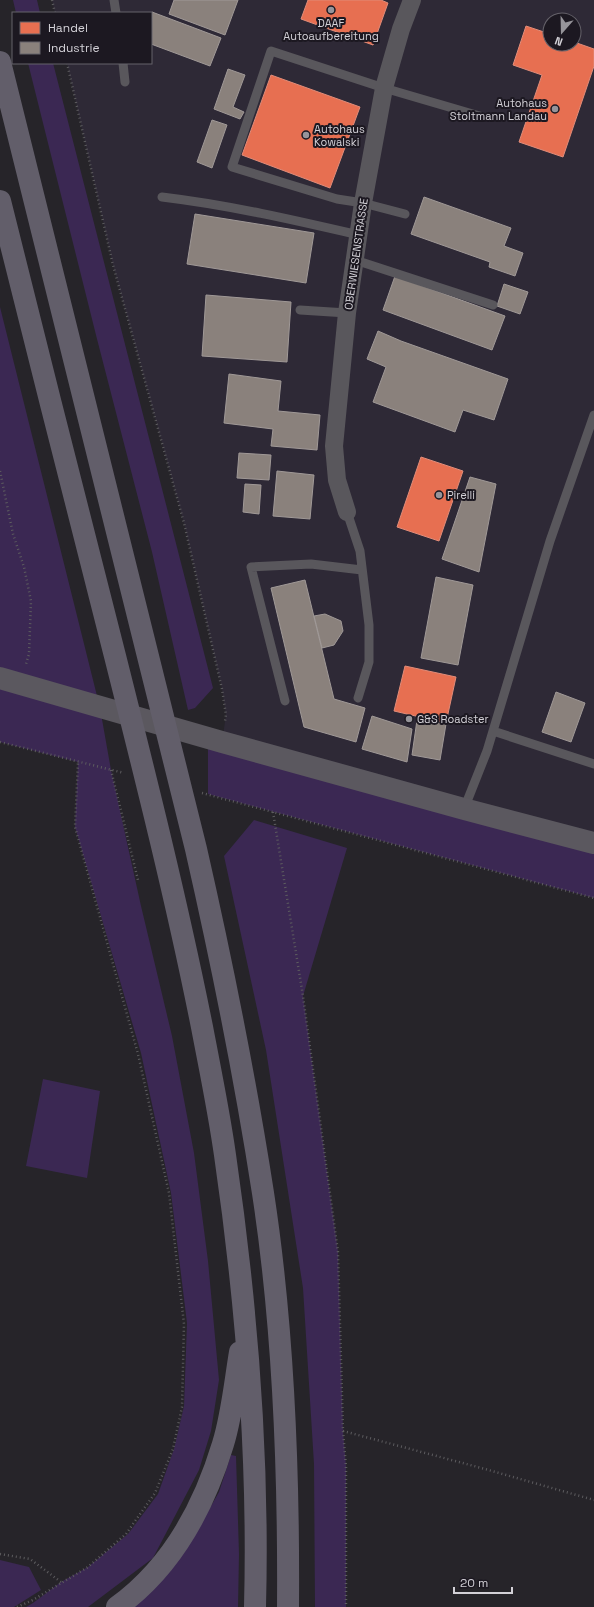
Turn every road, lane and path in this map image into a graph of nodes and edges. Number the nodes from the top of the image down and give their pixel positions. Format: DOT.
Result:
graph roads {
  1 [pos="52,0"];
  2 [pos="114,0"];
  3 [pos="412,0"];
  4 [pos="55,12"];
  5 [pos="116,12"];
  6 [pos="0,62"];
  7 [pos="67,64"];
  8 [pos="123,64"];
  9 [pos="125,82"];
  10 [pos="384,88"];
  11 [pos="483,117"];
  12 [pos="162,197"];
  13 [pos="0,201"];
  14 [pos="363,203"];
  15 [pos="405,214"];
  16 [pos="359,235"];
  17 [pos="355,260"];
  18 [pos="493,305"];
  19 [pos="300,310"];
  20 [pos="347,313"];
  21 [pos="594,415"];
  22 [pos="0,472"];
  23 [pos="347,512"];
  24 [pos="362,570"];
  25 [pos="0,678"];
  26 [pos="22,684"];
  27 [pos="358,698"];
  28 [pos="285,701"];
  29 [pos="493,731"];
  30 [pos="0,742"];
  31 [pos="222,742"];
  32 [pos="594,764"];
  33 [pos="111,770"];
  34 [pos="464,809"];
  35 [pos="594,843"];
  36 [pos="138,880"];
  37 [pos="594,898"];
  38 [pos="245,1317"];
  39 [pos="343,1431"];
  40 [pos="594,1500"];
  41 [pos="0,1554"];
  42 [pos="61,1582"];
  43 [pos="17,1607"];
  44 [pos="117,1607"];
  45 [pos="255,1607"];
  46 [pos="288,1607"];
  47 [pos="346,1607"];
  1 -- 4 [label="path"];
  2 -- 5 [label="lane"];
  3 -- 10 [label="street, OBERWIESENSTRASSE"];
  6 -- 46 [label="highway"];
  7 -- 31 [label="path"];
  8 -- 9 [label="lane"];
  10 -- 11 [label="lane"];
  10 -- 14 [label="street, OBERWIESENSTRASSE"];
  10 -- 14 [label="lane"];
  12 -- 16 [label="lane"];
  13 -- 38 [label="highway"];
  14 -- 15 [label="lane"];
  14 -- 16 [label="street, OBERWIESENSTRASSE"];
  16 -- 17 [label="street, OBERWIESENSTRASSE"];
  17 -- 18 [label="lane"];
  17 -- 20 [label="street, OBERWIESENSTRASSE"];
  19 -- 20 [label="lane"];
  20 -- 23 [label="street, OBERWIESENSTRASSE"];
  21 -- 29 [label="lane"];
  22 -- 26 [label="path"];
  23 -- 24 [label="lane"];
  24 -- 27 [label="lane"];
  24 -- 28 [label="lane"];
  25 -- 26 [label="street"];
  26 -- 31 [label="street"];
  29 -- 32 [label="lane"];
  29 -- 34 [label="lane"];
  30 -- 42 [label="path"];
  31 -- 34 [label="street"];
  33 -- 36 [label="path"];
  34 -- 35 [label="street"];
  37 -- 39 [label="path"];
  38 -- 44 [label="highway"];
  38 -- 45 [label="highway"];
  39 -- 40 [label="path"];
  39 -- 47 [label="path"];
  41 -- 42 [label="path"];
  42 -- 43 [label="path"];
}
